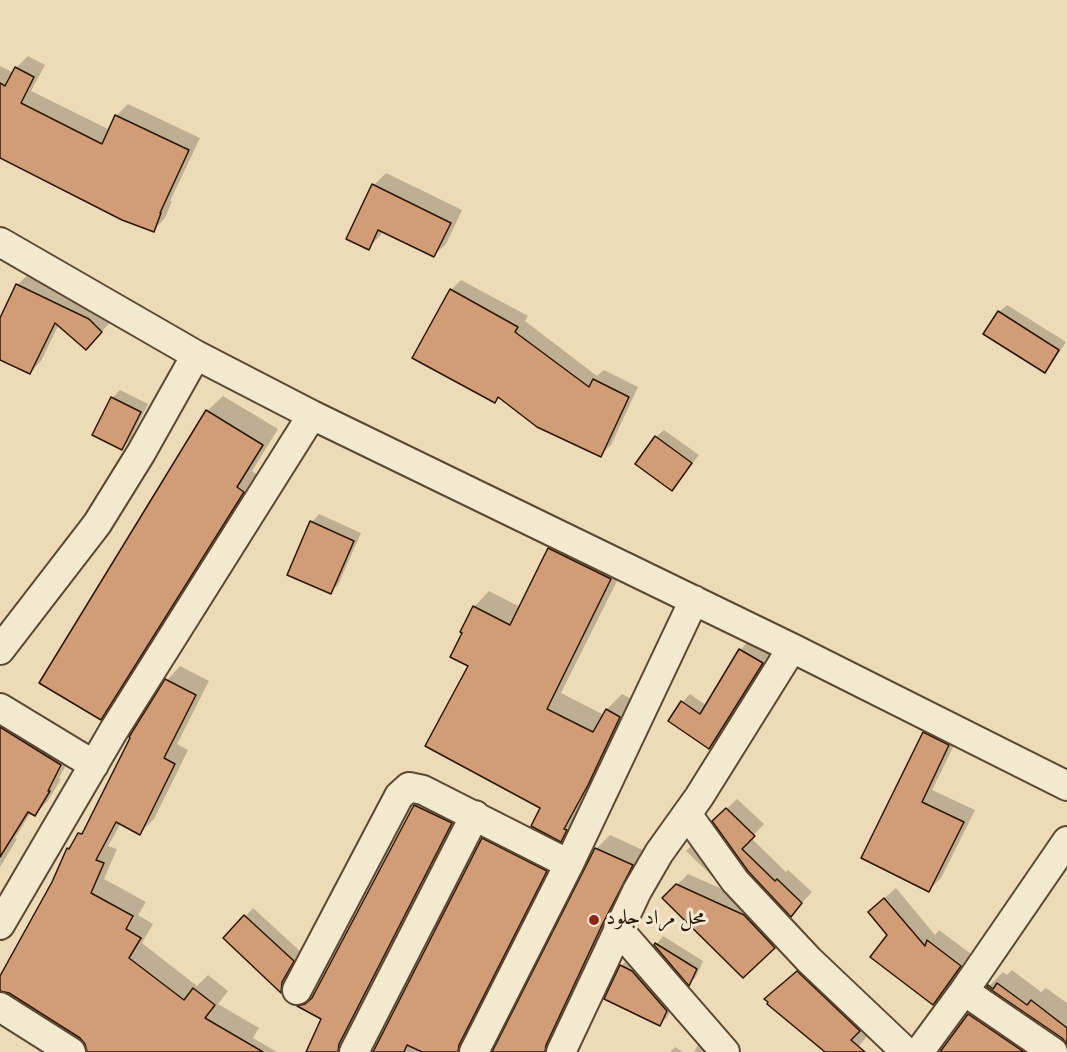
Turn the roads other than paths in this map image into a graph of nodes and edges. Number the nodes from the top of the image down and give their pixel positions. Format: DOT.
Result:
graph roads {
  1 [pos="0,242"];
  2 [pos="196,355"];
  3 [pos="312,415"];
  4 [pos="694,600"];
  5 [pos="792,648"];
  6 [pos="0,650"];
  7 [pos="0,708"];
  8 [pos="94,765"];
  9 [pos="1067,786"];
  10 [pos="687,814"];
  11 [pos="475,815"];
  12 [pos="1067,841"];
  13 [pos="570,864"];
  14 [pos="0,925"];
  15 [pos="618,929"];
  16 [pos="297,990"];
  17 [pos="964,991"];
  18 [pos="0,1007"];
  19 [pos="71,1052"];
  20 [pos="354,1052"];
  21 [pos="474,1052"];
  22 [pos="561,1052"];
  23 [pos="725,1052"];
  24 [pos="906,1052"];
  25 [pos="920,1052"];
  26 [pos="1053,1052"];
  1 -- 2 [label="street"];
  2 -- 3 [label="street"];
  2 -- 6 [label="street"];
  3 -- 4 [label="street"];
  3 -- 8 [label="street"];
  4 -- 5 [label="street"];
  4 -- 13 [label="street"];
  5 -- 9 [label="street"];
  5 -- 10 [label="street"];
  7 -- 8 [label="street"];
  8 -- 14 [label="street"];
  10 -- 15 [label="street"];
  10 -- 24 [label="street"];
  11 -- 13 [label="street"];
  11 -- 16 [label="street"];
  11 -- 20 [label="street"];
  12 -- 17 [label="street"];
  13 -- 21 [label="street"];
  15 -- 22 [label="street"];
  15 -- 23 [label="street"];
  17 -- 25 [label="street"];
  17 -- 26 [label="street"];
  18 -- 19 [label="street"];
}
